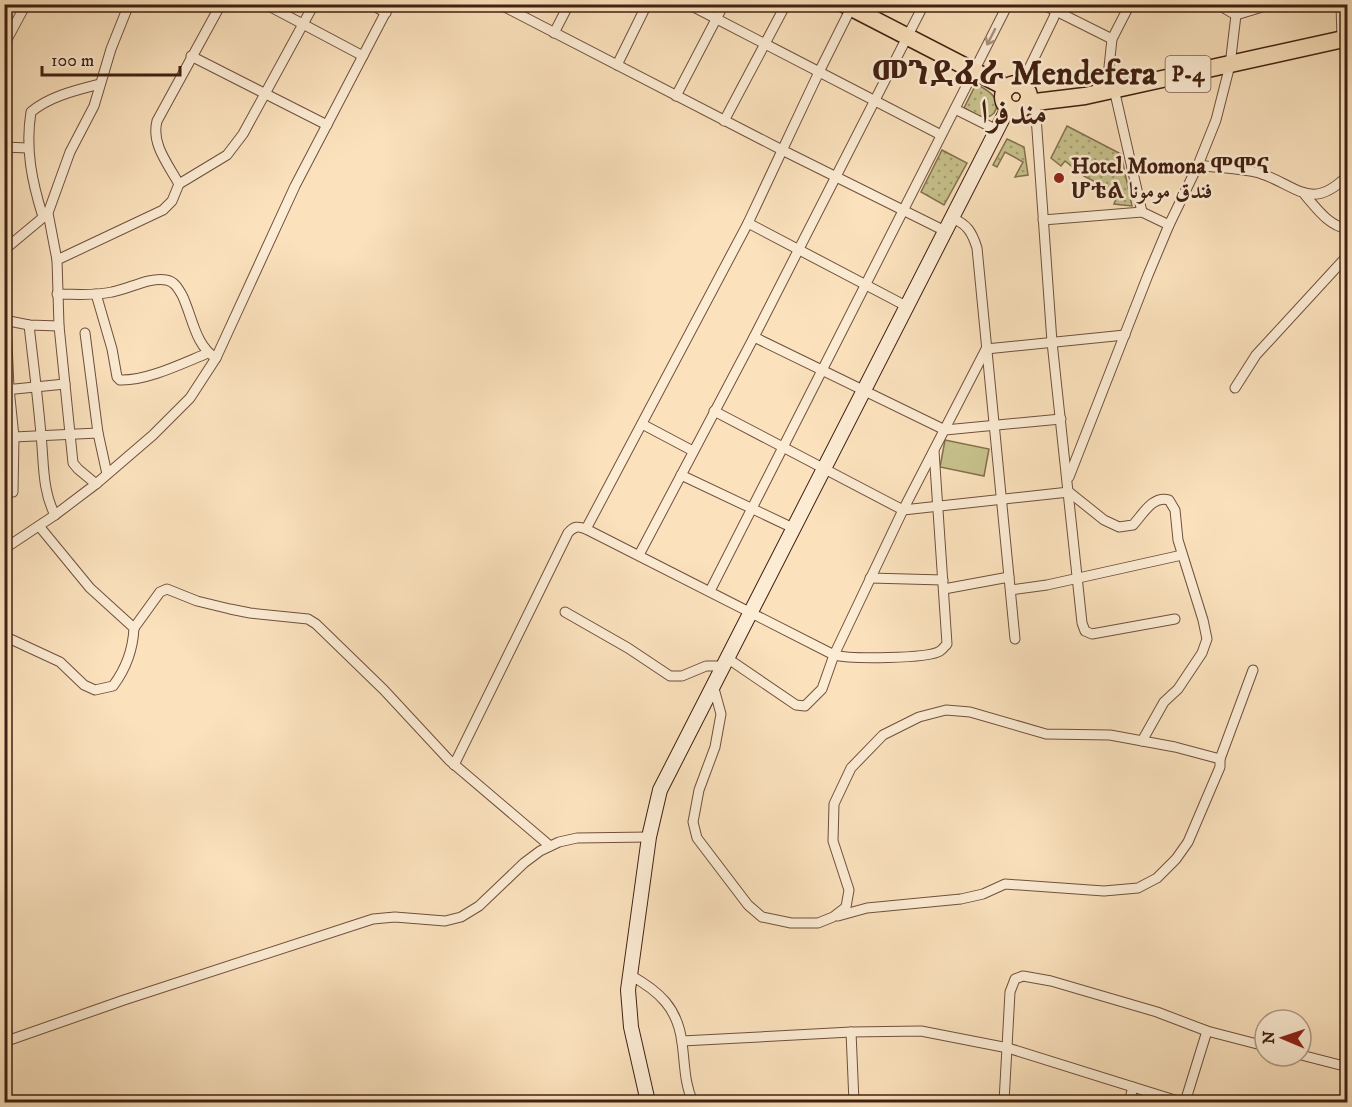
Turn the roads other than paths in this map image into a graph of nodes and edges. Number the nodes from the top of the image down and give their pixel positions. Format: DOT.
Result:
graph roads {
  1 [pos="26,4"];
  2 [pos="129,4"];
  3 [pos="221,4"];
  4 [pos="265,4"];
  5 [pos="314,4"];
  6 [pos="371,4"];
  7 [pos="499,4"];
  8 [pos="569,4"];
  9 [pos="647,4"];
  10 [pos="688,4"];
  11 [pos="724,4"];
  12 [pos="786,4"];
  13 [pos="924,4"];
  14 [pos="1008,4"];
  15 [pos="1042,4"];
  16 [pos="1130,4"];
  17 [pos="1217,4"];
  18 [pos="1240,4"];
  19 [pos="1272,4"];
  20 [pos="1341,4"];
  21 [pos="849,6"];
  22 [pos="1057,8"];
  23 [pos="388,9"];
  24 [pos="1236,15"];
  25 [pos="717,18"];
  26 [pos="304,24"];
  27 [pos="554,33"];
  28 [pos="907,38"];
  29 [pos="1112,39"];
  30 [pos="1345,39"];
  31 [pos="767,44"];
  32 [pos="4,45"];
  33 [pos="191,56"];
  34 [pos="363,56"];
  35 [pos="617,65"];
  36 [pos="1230,65"];
  37 [pos="974,70"];
  38 [pos="819,72"];
  39 [pos="100,84"];
  40 [pos="1014,86"];
  41 [pos="1115,90"];
  42 [pos="266,93"];
  43 [pos="676,96"];
  44 [pos="874,100"];
  45 [pos="1031,103"];
  46 [pos="1008,108"];
  47 [pos="955,109"];
  48 [pos="724,121"];
  49 [pos="327,125"];
  50 [pos="997,130"];
  51 [pos="941,135"];
  52 [pos="4,147"];
  53 [pos="28,148"];
  54 [pos="782,150"];
  55 [pos="1198,165"];
  56 [pos="834,176"];
  57 [pos="1347,176"];
  58 [pos="179,184"];
  59 [pos="1305,195"];
  60 [pos="903,211"];
  61 [pos="1142,212"];
  62 [pos="45,215"];
  63 [pos="951,218"];
  64 [pos="1043,220"];
  65 [pos="748,223"];
  66 [pos="1169,225"];
  67 [pos="1347,229"];
  68 [pos="945,231"];
  69 [pos="4,250"];
  70 [pos="799,250"];
  71 [pos="1347,255"];
  72 [pos="57,260"];
  73 [pos="866,285"];
  74 [pos="57,294"];
  75 [pos="96,294"];
  76 [pos="906,306"];
  77 [pos="5,320"];
  78 [pos="29,325"];
  79 [pos="58,326"];
  80 [pos="85,333"];
  81 [pos="1125,335"];
  82 [pos="754,337"];
  83 [pos="1052,342"];
  84 [pos="986,350"];
  85 [pos="212,356"];
  86 [pos="823,369"];
  87 [pos="65,384"];
  88 [pos="35,386"];
  89 [pos="1235,388"];
  90 [pos="7,389"];
  91 [pos="864,390"];
  92 [pos="714,411"];
  93 [pos="1061,419"];
  94 [pos="642,424"];
  95 [pos="995,425"];
  96 [pos="945,430"];
  97 [pos="98,433"];
  98 [pos="70,434"];
  99 [pos="41,435"];
  100 [pos="14,437"];
  101 [pos="783,447"];
  102 [pos="693,451"];
  103 [pos="934,451"];
  104 [pos="823,468"];
  105 [pos="107,474"];
  106 [pos="681,474"];
  107 [pos="1068,479"];
  108 [pos="96,484"];
  109 [pos="14,492"];
  110 [pos="1069,492"];
  111 [pos="1002,500"];
  112 [pos="937,506"];
  113 [pos="752,510"];
  114 [pos="903,510"];
  115 [pos="56,515"];
  116 [pos="39,526"];
  117 [pos="793,528"];
  118 [pos="586,529"];
  119 [pos="4,549"];
  120 [pos="639,555"];
  121 [pos="1182,555"];
  122 [pos="1010,577"];
  123 [pos="870,578"];
  124 [pos="1078,578"];
  125 [pos="944,584"];
  126 [pos="1011,590"];
  127 [pos="710,591"];
  128 [pos="565,612"];
  129 [pos="750,612"];
  130 [pos="1175,619"];
  131 [pos="134,628"];
  132 [pos="4,636"];
  133 [pos="1015,639"];
  134 [pos="834,655"];
  135 [pos="725,662"];
  136 [pos="1253,670"];
  137 [pos="713,685"];
  138 [pos="1142,741"];
  139 [pos="1220,759"];
  140 [pos="454,765"];
  141 [pos="649,837"];
  142 [pos="549,846"];
  143 [pos="833,917"];
  144 [pos="630,975"];
  145 [pos="1207,1031"];
  146 [pos="851,1032"];
  147 [pos="682,1041"];
  148 [pos="4,1042"];
  149 [pos="1253,1043"];
  150 [pos="1008,1048"];
  151 [pos="1313,1058"];
  152 [pos="1347,1067"];
  153 [pos="1133,1088"];
  154 [pos="648,1100"];
  155 [pos="693,1102"];
  156 [pos="854,1102"];
  157 [pos="1004,1102"];
  158 [pos="1129,1102"];
  159 [pos="1183,1102"];
  1 -- 32 [label="street"];
  2 -- 39 [label="street"];
  3 -- 33 [label="street"];
  4 -- 26 [label="street"];
  5 -- 26 [label="street"];
  6 -- 23 [label="street"];
  7 -- 27 [label="street"];
  8 -- 27 [label="street"];
  9 -- 35 [label="street"];
  10 -- 25 [label="street"];
  11 -- 25 [label="street"];
  12 -- 31 [label="street"];
  13 -- 28 [label="street"];
  14 -- 37 [label="street, one-way"];
  15 -- 22 [label="street"];
  16 -- 29 [label="street"];
  17 -- 24 [label="street"];
  18 -- 24 [label="street"];
  19 -- 24 [label="street"];
  20 -- 30 [label="street"];
  21 -- 28 [label="highway"];
  21 -- 38 [label="street"];
  22 -- 29 [label="street"];
  22 -- 40 [label="street"];
  23 -- 34 [label="street"];
  24 -- 36 [label="street"];
  25 -- 31 [label="street"];
  25 -- 43 [label="street"];
  26 -- 34 [label="street"];
  26 -- 42 [label="street"];
  27 -- 35 [label="street"];
  28 -- 37 [label="highway"];
  28 -- 44 [label="street"];
  29 -- 41 [label="street"];
  30 -- 36 [label="highway, P-4"];
  31 -- 38 [label="street"];
  31 -- 48 [label="street"];
  33 -- 42 [label="street"];
  33 -- 58 [label="street"];
  34 -- 49 [label="street"];
  35 -- 43 [label="street"];
  36 -- 41 [label="highway, P-4"];
  36 -- 55 [label="street"];
  37 -- 40 [label="highway"];
  37 -- 47 [label="street"];
  38 -- 44 [label="street"];
  38 -- 54 [label="street"];
  39 -- 53 [label="street"];
  39 -- 62 [label="street"];
  40 -- 45 [label="highway"];
  40 -- 46 [label="highway"];
  41 -- 45 [label="highway, P-4"];
  41 -- 61 [label="street"];
  42 -- 49 [label="street"];
  42 -- 58 [label="street"];
  43 -- 48 [label="street"];
  44 -- 51 [label="street"];
  44 -- 56 [label="street"];
  45 -- 46 [label="highway, P-4"];
  45 -- 64 [label="street"];
  46 -- 50 [label="main road"];
  47 -- 50 [label="street"];
  47 -- 51 [label="street"];
  48 -- 54 [label="street"];
  49 -- 85 [label="street"];
  50 -- 63 [label="main road"];
  51 -- 60 [label="street"];
  52 -- 53 [label="street"];
  53 -- 62 [label="street"];
  54 -- 56 [label="street"];
  54 -- 65 [label="street"];
  55 -- 59 [label="street"];
  55 -- 66 [label="street"];
  56 -- 60 [label="street"];
  56 -- 70 [label="street"];
  57 -- 59 [label="street"];
  58 -- 72 [label="street"];
  59 -- 67 [label="street"];
  60 -- 68 [label="street"];
  60 -- 73 [label="street"];
  61 -- 64 [label="street"];
  61 -- 66 [label="street"];
  62 -- 69 [label="street"];
  62 -- 72 [label="street"];
  63 -- 68 [label="main road"];
  63 -- 84 [label="street"];
  64 -- 83 [label="street"];
  65 -- 70 [label="street"];
  65 -- 94 [label="street"];
  66 -- 81 [label="street"];
  68 -- 76 [label="main road"];
  70 -- 73 [label="street"];
  70 -- 82 [label="street"];
  71 -- 89 [label="street"];
  72 -- 74 [label="street"];
  73 -- 76 [label="street"];
  73 -- 86 [label="street"];
  74 -- 75 [label="street"];
  74 -- 79 [label="street"];
  75 -- 85 [label="street"];
  75 -- 85 [label="street"];
  76 -- 91 [label="main road"];
  77 -- 78 [label="street"];
  77 -- 90 [label="street"];
  78 -- 79 [label="street"];
  78 -- 88 [label="street"];
  79 -- 87 [label="street"];
  80 -- 97 [label="street"];
  81 -- 83 [label="street"];
  81 -- 107 [label="street"];
  82 -- 86 [label="street"];
  82 -- 92 [label="street"];
  83 -- 84 [label="street"];
  83 -- 93 [label="street"];
  84 -- 95 [label="street"];
  84 -- 96 [label="street"];
  85 -- 105 [label="street"];
  86 -- 91 [label="street"];
  86 -- 101 [label="street"];
  87 -- 88 [label="street"];
  87 -- 98 [label="street"];
  88 -- 90 [label="street"];
  88 -- 99 [label="street"];
  90 -- 100 [label="street"];
  91 -- 96 [label="street"];
  91 -- 104 [label="main road"];
  92 -- 101 [label="street"];
  92 -- 102 [label="street"];
  93 -- 95 [label="street"];
  93 -- 107 [label="street"];
  94 -- 102 [label="street"];
  94 -- 118 [label="street"];
  95 -- 96 [label="street"];
  95 -- 111 [label="street"];
  96 -- 103 [label="street"];
  97 -- 98 [label="street"];
  97 -- 105 [label="street"];
  98 -- 99 [label="street"];
  98 -- 108 [label="street"];
  99 -- 100 [label="street"];
  99 -- 115 [label="street"];
  100 -- 109 [label="street"];
  101 -- 104 [label="street"];
  101 -- 113 [label="street"];
  102 -- 106 [label="street"];
  103 -- 112 [label="street"];
  103 -- 114 [label="street"];
  104 -- 114 [label="street"];
  104 -- 117 [label="main road"];
  105 -- 108 [label="street"];
  106 -- 113 [label="street"];
  106 -- 120 [label="street"];
  107 -- 110 [label="street"];
  108 -- 115 [label="street"];
  110 -- 111 [label="street"];
  110 -- 121 [label="street"];
  110 -- 124 [label="street"];
  111 -- 112 [label="street"];
  111 -- 122 [label="street"];
  112 -- 114 [label="street"];
  112 -- 125 [label="street"];
  113 -- 117 [label="street"];
  113 -- 127 [label="street"];
  114 -- 123 [label="street"];
  115 -- 116 [label="street"];
  116 -- 119 [label="street"];
  116 -- 131 [label="street"];
  117 -- 129 [label="main road"];
  118 -- 120 [label="street"];
  118 -- 140 [label="street"];
  120 -- 127 [label="street"];
  121 -- 124 [label="street"];
  121 -- 138 [label="street"];
  122 -- 125 [label="street"];
  122 -- 126 [label="street"];
  123 -- 125 [label="street"];
  123 -- 134 [label="street"];
  124 -- 126 [label="street"];
  124 -- 130 [label="street"];
  125 -- 134 [label="street"];
  126 -- 133 [label="street"];
  127 -- 129 [label="street"];
  128 -- 135 [label="street"];
  129 -- 134 [label="street"];
  129 -- 135 [label="main road"];
  131 -- 132 [label="street"];
  131 -- 140 [label="street"];
  134 -- 135 [label="street"];
  135 -- 137 [label="main road"];
  136 -- 139 [label="street"];
  137 -- 141 [label="main road"];
  137 -- 143 [label="street"];
  138 -- 139 [label="street"];
  138 -- 143 [label="street"];
  139 -- 143 [label="street"];
  140 -- 142 [label="street"];
  141 -- 142 [label="street"];
  141 -- 144 [label="main road"];
  142 -- 148 [label="street"];
  144 -- 147 [label="street"];
  144 -- 154 [label="main road"];
  145 -- 149 [label="street"];
  145 -- 150 [label="street"];
  145 -- 159 [label="street"];
  146 -- 147 [label="street"];
  146 -- 150 [label="street"];
  146 -- 156 [label="street"];
  147 -- 155 [label="street"];
  150 -- 153 [label="street"];
  150 -- 157 [label="street"];
  151 -- 152 [label="street"];
  153 -- 158 [label="street"];
  153 -- 159 [label="street"];
}
